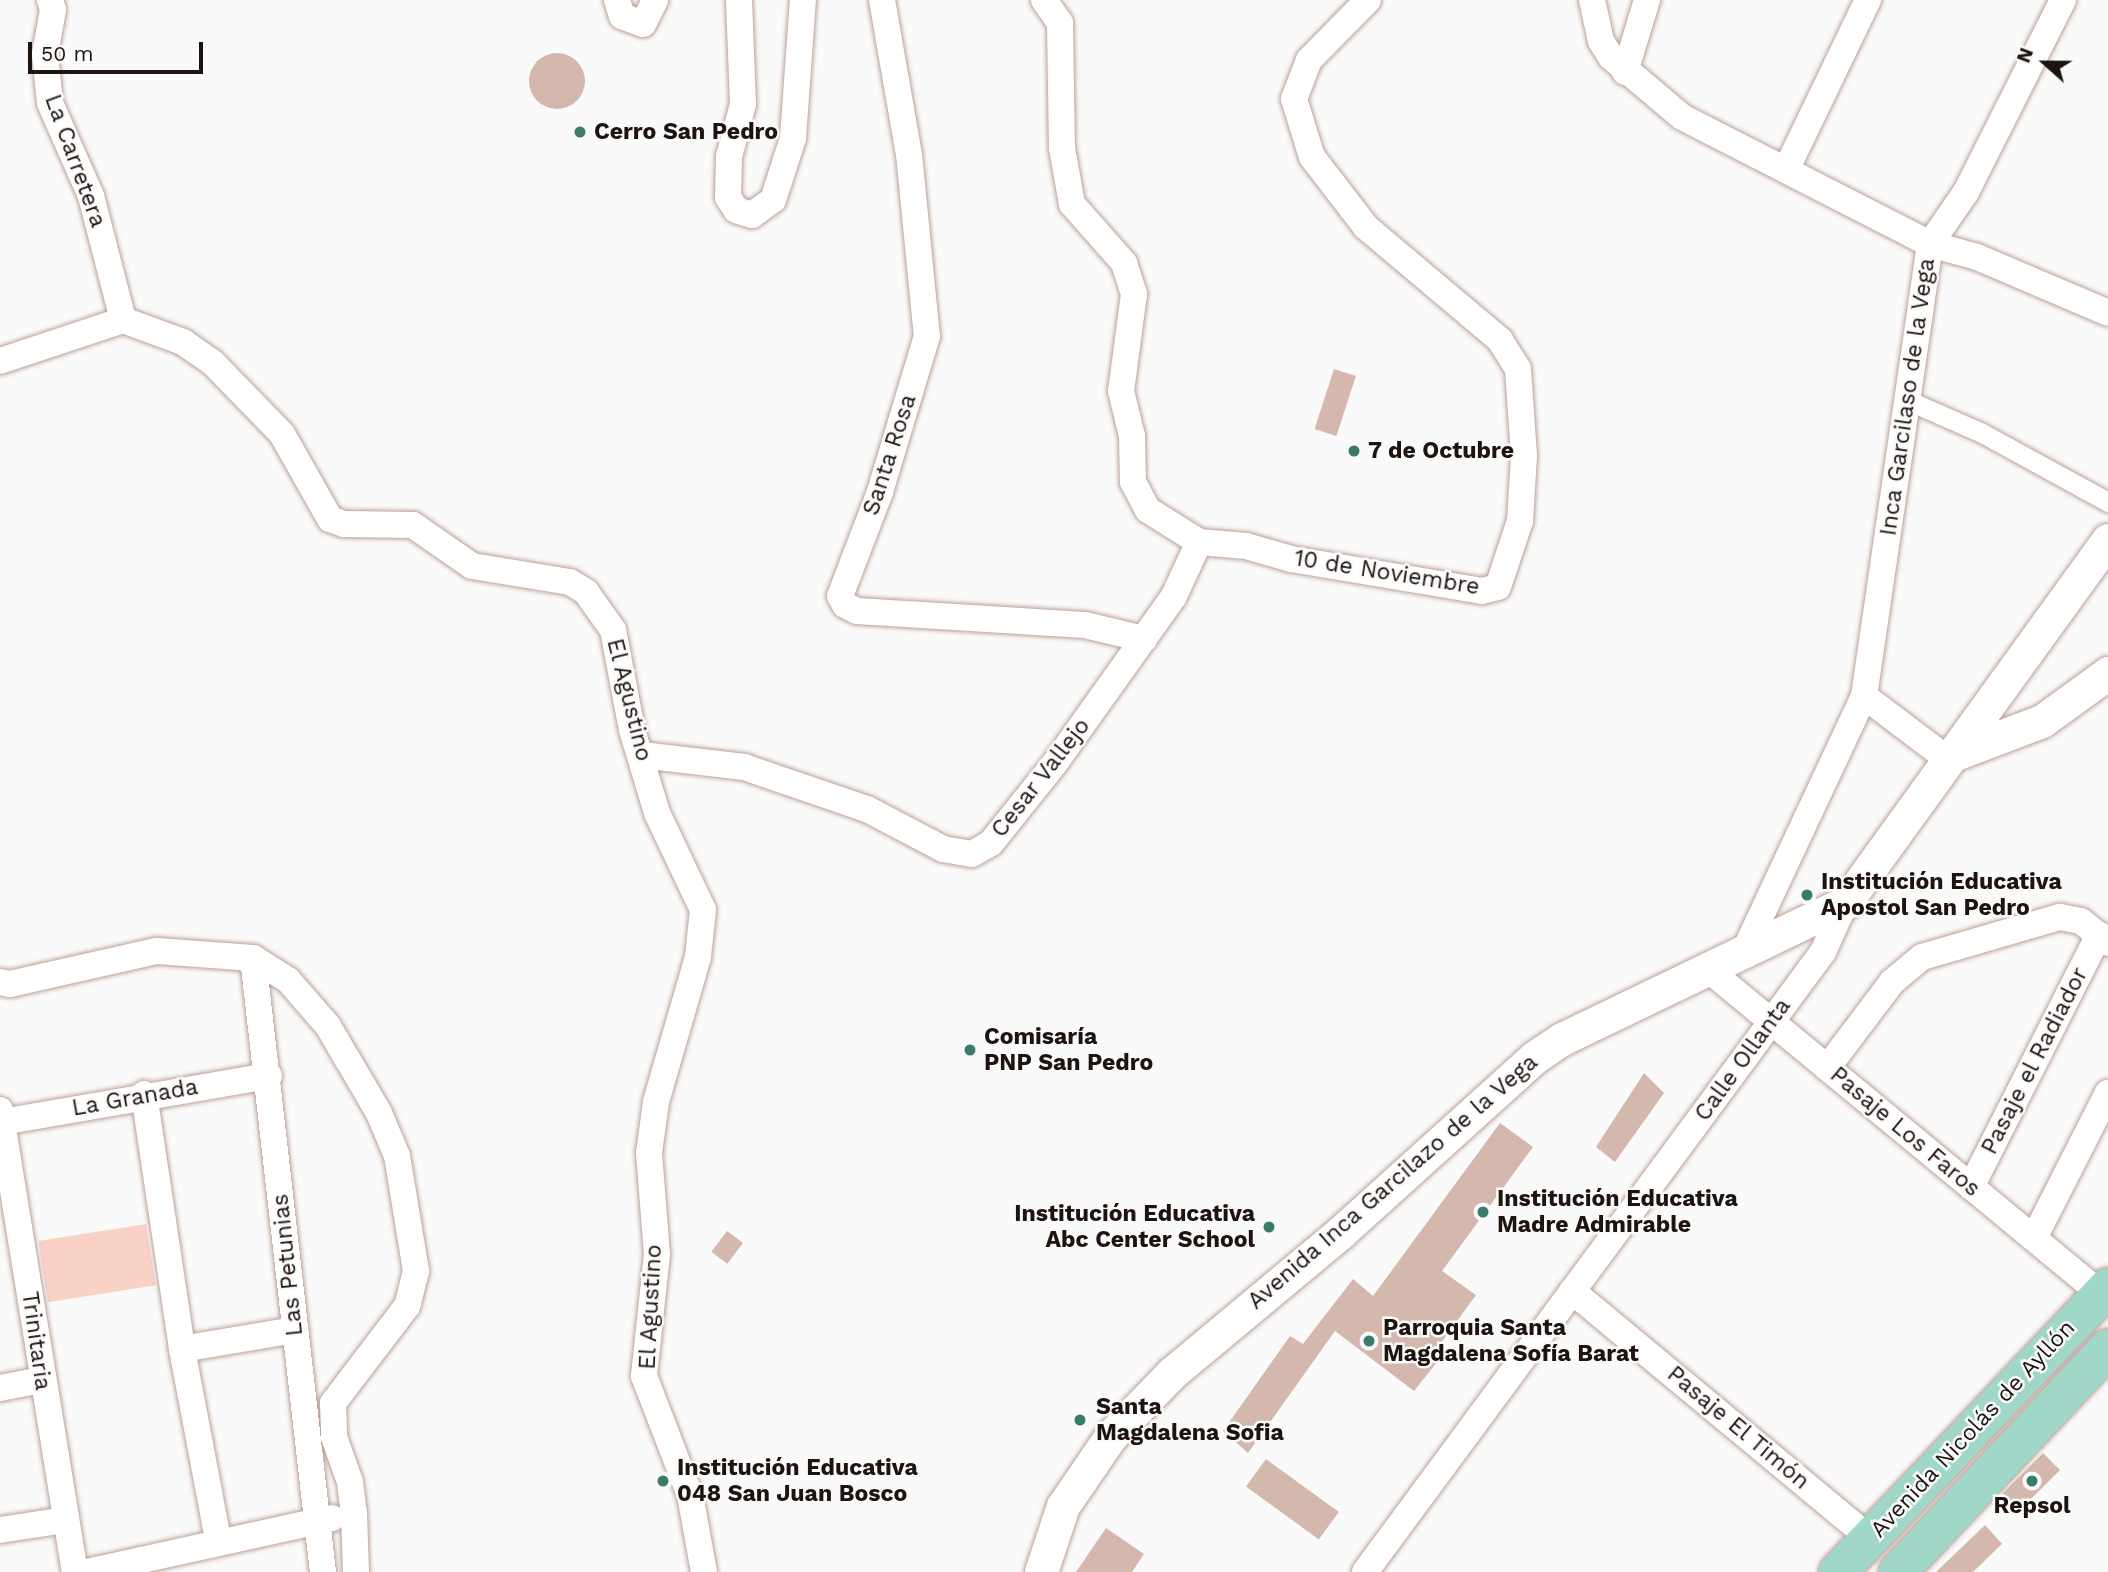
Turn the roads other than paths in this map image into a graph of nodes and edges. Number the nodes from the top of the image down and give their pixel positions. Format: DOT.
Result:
graph roads {
  1 [pos="50,0"];
  2 [pos="617,0"];
  3 [pos="655,0"];
  4 [pos="739,0"];
  5 [pos="803,0"];
  6 [pos="882,0"];
  7 [pos="1044,0"];
  8 [pos="1368,0"];
  9 [pos="1592,0"];
  10 [pos="1647,0"];
  11 [pos="1868,0"];
  12 [pos="2063,0"];
  13 [pos="1625,72"];
  14 [pos="1787,168"];
  15 [pos="1930,244"];
  16 [pos="2107,310"];
  17 [pos="123,320"];
  18 [pos="0,361"];
  19 [pos="1907,400"];
  20 [pos="2108,502"];
  21 [pos="2108,540"];
  22 [pos="1199,542"];
  23 [pos="1144,639"];
  24 [pos="2108,673"];
  25 [pos="1864,696"];
  26 [pos="642,755"];
  27 [pos="1953,758"];
  28 [pos="1845,903"];
  29 [pos="2104,939"];
  30 [pos="1743,954"];
  31 [pos="254,958"];
  32 [pos="1709,970"];
  33 [pos="0,982"];
  34 [pos="1772,1022"];
  35 [pos="1827,1068"];
  36 [pos="269,1076"];
  37 [pos="2108,1093"];
  38 [pos="144,1094"];
  39 [pos="1,1116"];
  40 [pos="1971,1187"];
  41 [pos="2034,1238"];
  42 [pos="11,1250"];
  43 [pos="1572,1291"];
  44 [pos="2106,1294"];
  45 [pos="2071,1326"];
  46 [pos="294,1330"];
  47 [pos="182,1349"];
  48 [pos="2104,1361"];
  49 [pos="41,1380"];
  50 [pos="0,1388"];
  51 [pos="354,1513"];
  52 [pos="65,1520"];
  53 [pos="317,1521"];
  54 [pos="0,1530"];
  55 [pos="1870,1538"];
  56 [pos="218,1541"];
  57 [pos="75,1572"];
  58 [pos="87,1572"];
  59 [pos="323,1572"];
  60 [pos="356,1572"];
  61 [pos="704,1572"];
  62 [pos="1041,1572"];
  63 [pos="1365,1572"];
  64 [pos="1838,1572"];
  65 [pos="1898,1572"];
  1 -- 17 [label="street, La Carretera"];
  2 -- 3 [label="street"];
  4 -- 5 [label="street"];
  6 -- 23 [label="street, Santa Rosa"];
  7 -- 22 [label="street"];
  8 -- 22 [label="street, 10 de Noviembre"];
  9 -- 13 [label="street, Inca Garcilaso de la Vega"];
  10 -- 13 [label="street"];
  11 -- 14 [label="street"];
  12 -- 15 [label="street"];
  13 -- 14 [label="street, Inca Garcilaso de la Vega"];
  14 -- 15 [label="street, Inca Garcilaso de la Vega"];
  15 -- 16 [label="street"];
  15 -- 19 [label="street, Inca Garcilaso de la Vega"];
  17 -- 18 [label="street"];
  17 -- 26 [label="street, El Agustino"];
  19 -- 20 [label="street"];
  19 -- 25 [label="street, Inca Garcilaso de la Vega"];
  21 -- 27 [label="street, Calle Ollanta"];
  22 -- 23 [label="street, Cesar Vallejo"];
  23 -- 26 [label="street, Cesar Vallejo"];
  24 -- 27 [label="street"];
  25 -- 27 [label="street"];
  25 -- 30 [label="street, Inca Garcilaso de la Vega"];
  26 -- 61 [label="street, El Agustino"];
  27 -- 28 [label="street, Calle Ollanta"];
  28 -- 30 [label="street, Avenida Inca Garcilazo de la Vega"];
  28 -- 34 [label="street, Calle Ollanta"];
  29 -- 35 [label="street"];
  29 -- 40 [label="street, Pasaje el Radiador"];
  30 -- 32 [label="street, Avenida Inca Garcilazo de la Vega"];
  31 -- 33 [label="street"];
  31 -- 36 [label="street, Las Petunias"];
  31 -- 51 [label="street"];
  32 -- 34 [label="street, Pasaje Los Faros"];
  32 -- 62 [label="street, Avenida Inca Garcilazo de la Vega"];
  34 -- 35 [label="street, Pasaje Los Faros"];
  34 -- 43 [label="street, Calle Ollanta"];
  35 -- 40 [label="street, Pasaje Los Faros"];
  36 -- 38 [label="street, La Granada"];
  36 -- 46 [label="street, Las Petunias"];
  37 -- 41 [label="street"];
  38 -- 39 [label="street, La Granada"];
  38 -- 47 [label="street"];
  39 -- 42 [label="street, Trinitaria"];
  40 -- 41 [label="street, Pasaje Los Faros"];
  41 -- 44 [label="street, Pasaje Los Faros"];
  42 -- 49 [label="street, Trinitaria"];
  43 -- 55 [label="street, Pasaje El Timón"];
  43 -- 63 [label="street, Calle Ollanta"];
  44 -- 45 [label="main road, Avenida Nicolás de Ayllón"];
  45 -- 48 [label="main road"];
  45 -- 55 [label="main road, Avenida Nicolás de Ayllón"];
  46 -- 47 [label="street"];
  46 -- 53 [label="street, Las Petunias"];
  47 -- 56 [label="street"];
  48 -- 65 [label="main road, Avenida Nicolás de Ayllón"];
  49 -- 50 [label="street"];
  49 -- 52 [label="street, Trinitaria"];
  51 -- 53 [label="street"];
  51 -- 60 [label="street"];
  52 -- 54 [label="street"];
  52 -- 57 [label="street, Trinitaria"];
  53 -- 56 [label="street"];
  53 -- 59 [label="street, Las Petunias"];
  55 -- 64 [label="main road, Avenida Nicolás de Ayllón"];
  56 -- 58 [label="street"];
}
